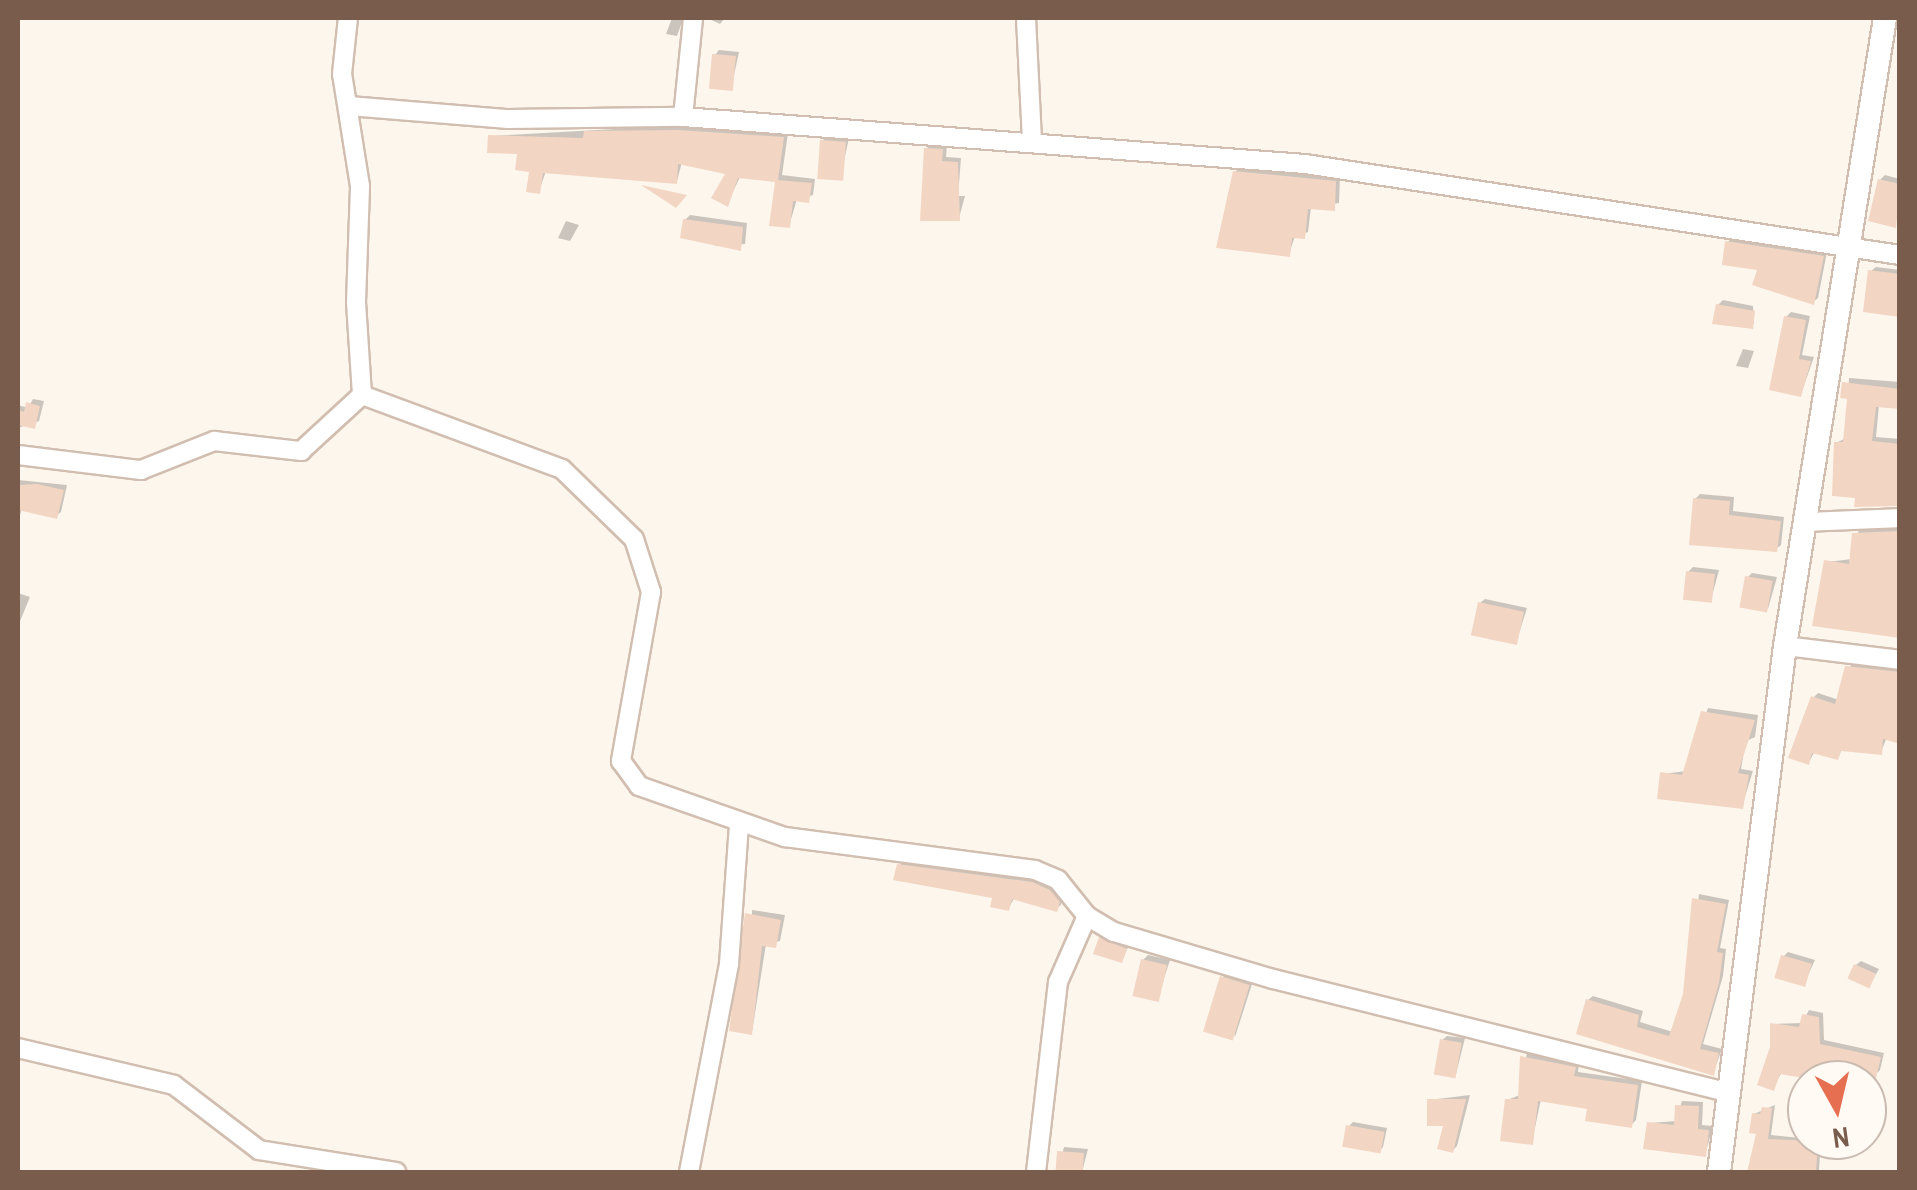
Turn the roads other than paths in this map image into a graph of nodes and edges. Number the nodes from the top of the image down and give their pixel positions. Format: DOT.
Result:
graph roads {
  1 [pos="348,18"];
  2 [pos="693,18"];
  3 [pos="1026,18"];
  4 [pos="1885,18"];
  5 [pos="349,106"];
  6 [pos="683,117"];
  7 [pos="1032,139"];
  8 [pos="1848,247"];
  9 [pos="1900,255"];
  10 [pos="362,395"];
  11 [pos="18,455"];
  12 [pos="1900,518"];
  13 [pos="1805,522"];
  14 [pos="1786,646"];
  15 [pos="1900,660"];
  16 [pos="739,824"];
  17 [pos="1087,916"];
  18 [pos="18,1048"];
  19 [pos="1730,1093"];
  20 [pos="396,1172"];
  21 [pos="688,1172"];
  22 [pos="1036,1172"];
  23 [pos="1719,1172"];
  1 -- 5 [label="street"];
  2 -- 6 [label="street"];
  3 -- 7 [label="street"];
  4 -- 8 [label="street"];
  5 -- 6 [label="street"];
  5 -- 10 [label="street"];
  6 -- 7 [label="street"];
  7 -- 8 [label="street"];
  8 -- 9 [label="street"];
  8 -- 13 [label="street"];
  10 -- 11 [label="street"];
  10 -- 16 [label="street"];
  12 -- 13 [label="street"];
  13 -- 14 [label="street"];
  14 -- 15 [label="street"];
  14 -- 19 [label="street"];
  16 -- 17 [label="street"];
  16 -- 21 [label="street"];
  17 -- 19 [label="street"];
  17 -- 22 [label="street"];
  18 -- 20 [label="street"];
  19 -- 23 [label="street"];
}
